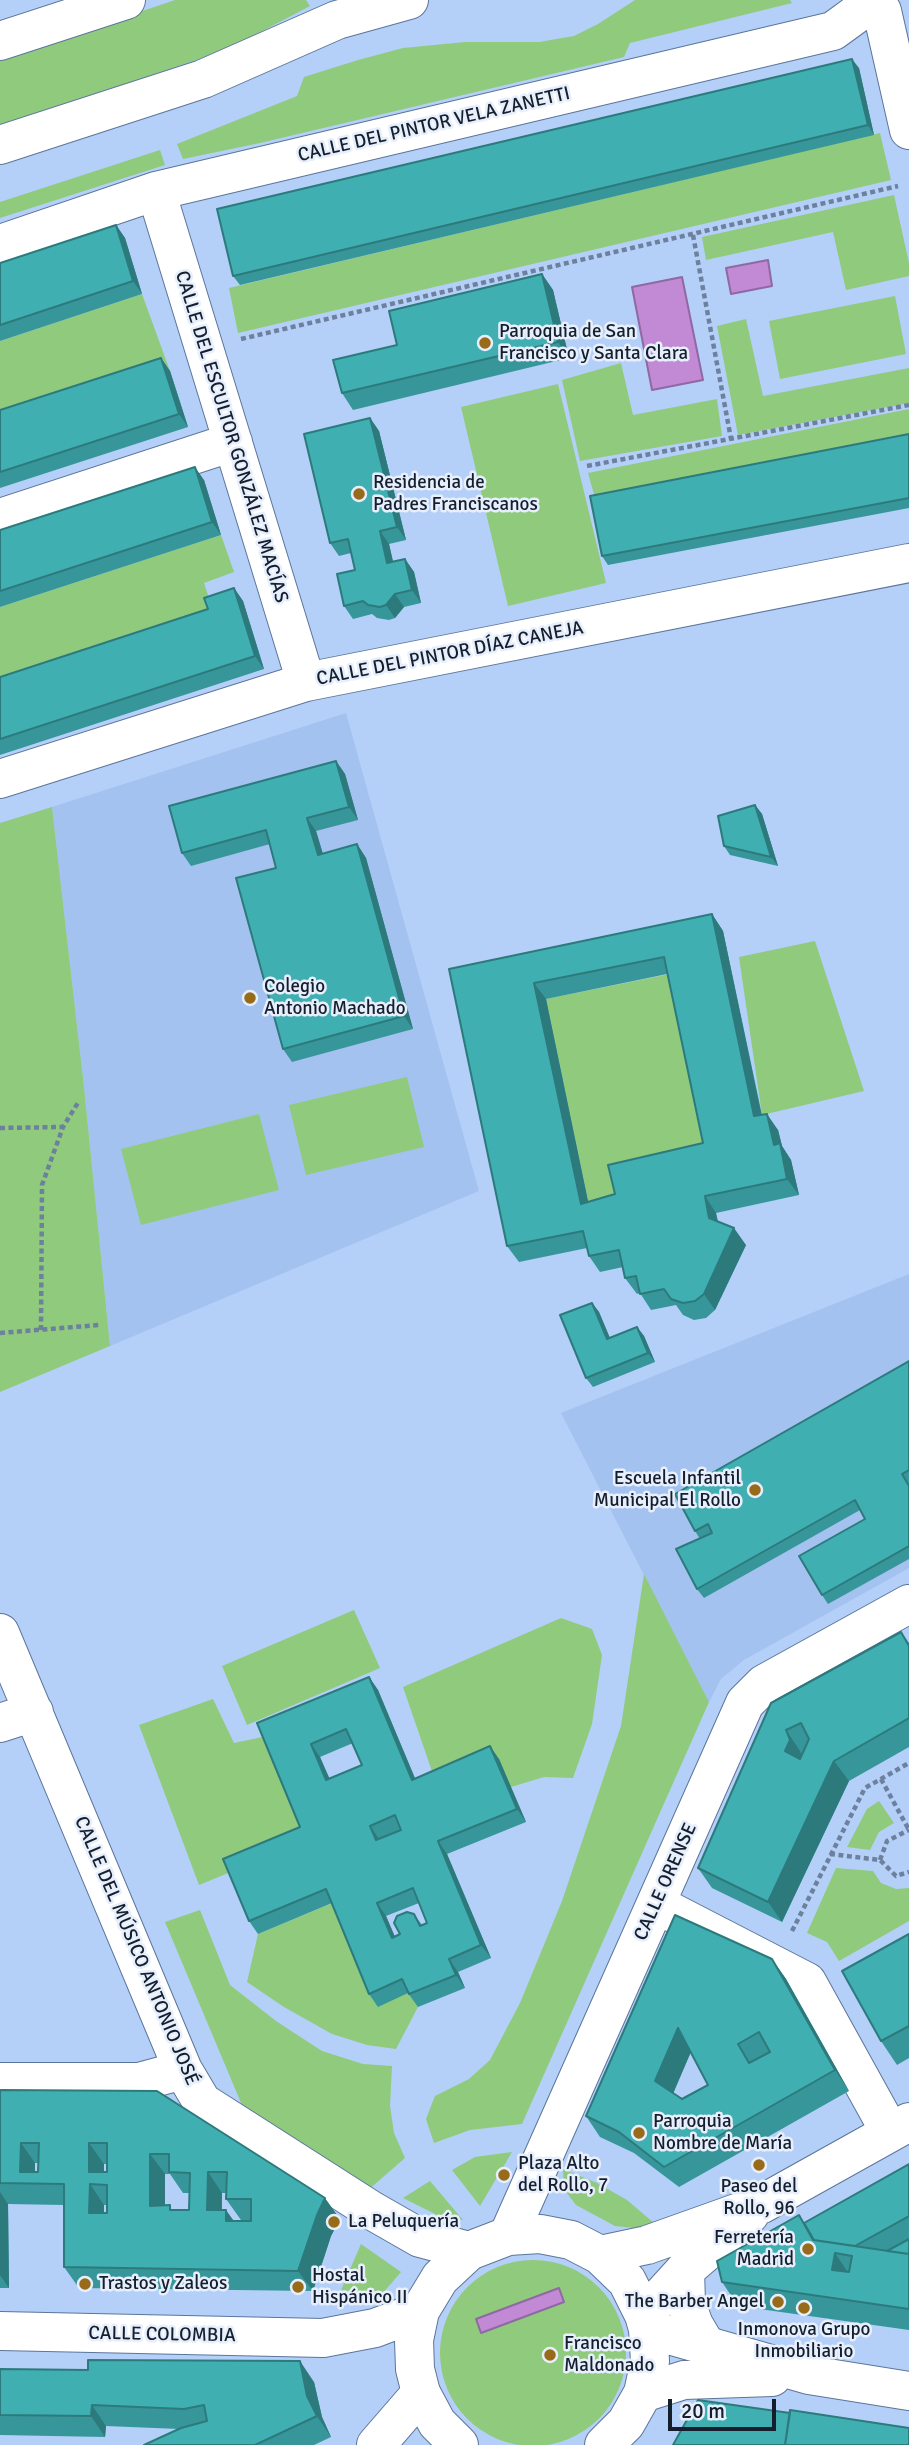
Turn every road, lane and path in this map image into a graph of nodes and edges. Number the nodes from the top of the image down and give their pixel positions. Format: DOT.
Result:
graph roads {
  1 [pos="126,0"];
  2 [pos="409,0"];
  3 [pos="878,6"];
  4 [pos="0,41"];
  5 [pos="909,130"];
  6 [pos="0,145"];
  7 [pos="898,186"];
  8 [pos="156,191"];
  9 [pos="693,235"];
  10 [pos="0,244"];
  11 [pos="239,339"];
  12 [pos="909,405"];
  13 [pos="731,439"];
  14 [pos="233,442"];
  15 [pos="587,466"];
  16 [pos="0,518"];
  17 [pos="909,564"];
  18 [pos="306,682"];
  19 [pos="0,779"];
  20 [pos="79,1101"];
  21 [pos="62,1127"];
  22 [pos="0,1128"];
  23 [pos="99,1325"];
  24 [pos="41,1330"];
  25 [pos="0,1334"];
  26 [pos="909,1604"];
  27 [pos="0,1633"];
  28 [pos="17,1717"];
  29 [pos="909,1763"];
  30 [pos="881,1779"];
  31 [pos="909,1830"];
  32 [pos="831,1854"];
  33 [pos="880,1860"];
  34 [pos="909,1872"];
  35 [pos="656,1904"];
  36 [pos="789,1937"];
  37 [pos="183,2070"];
  38 [pos="0,2082"];
  39 [pos="900,2127"];
  40 [pos="762,2204"];
  41 [pos="508,2236"];
  42 [pos="469,2252"];
  43 [pos="600,2255"];
  44 [pos="685,2270"];
  45 [pos="420,2311"];
  46 [pos="646,2322"];
  47 [pos="0,2331"];
  48 [pos="323,2338"];
  49 [pos="707,2347"];
  50 [pos="809,2375"];
  51 [pos="418,2381"];
  52 [pos="909,2391"];
  53 [pos="643,2393"];
  54 [pos="376,2445"];
  55 [pos="459,2445"];
  56 [pos="604,2445"];
  1 -- 4 [label="street"];
  2 -- 6 [label="street"];
  3 -- 5 [label="street"];
  3 -- 8 [label="street, CALLE DEL PINTOR VELA ZANETTI"];
  7 -- 9 [label="path"];
  8 -- 10 [label="street, CALLE DEL PINTOR VELA ZANETTI"];
  8 -- 14 [label="street, CALLE DEL ESCULTOR GONZÁLEZ MACÍAS"];
  9 -- 11 [label="path"];
  9 -- 13 [label="path"];
  12 -- 13 [label="path"];
  13 -- 15 [label="path"];
  14 -- 16 [label="street"];
  14 -- 18 [label="street, CALLE DEL ESCULTOR GONZÁLEZ MACÍAS"];
  17 -- 18 [label="street, CALLE DEL PINTOR DÍAZ CANEJA"];
  18 -- 19 [label="street, CALLE DEL PINTOR DÍAZ CANEJA"];
  20 -- 21 [label="path"];
  21 -- 22 [label="path"];
  21 -- 24 [label="path"];
  23 -- 24 [label="path"];
  24 -- 25 [label="path"];
  26 -- 35 [label="street, CALLE ORENSE"];
  27 -- 28 [label="street, CALLE DEL MÚSICO ANTONIO JOSÉ"];
  28 -- 37 [label="street, CALLE DEL MÚSICO ANTONIO JOSÉ"];
  29 -- 30 [label="path"];
  30 -- 31 [label="path"];
  30 -- 32 [label="path"];
  31 -- 33 [label="path"];
  32 -- 33 [label="path"];
  32 -- 36 [label="path"];
  33 -- 34 [label="path"];
  35 -- 39 [label="street"];
  35 -- 41 [label="street, CALLE ORENSE"];
  37 -- 38 [label="street"];
  37 -- 42 [label="street, CALLE DEL MÚSICO ANTONIO JOSÉ"];
  39 -- 40 [label="street"];
  40 -- 43 [label="street"];
  40 -- 44 [label="street"];
  41 -- 42 [label="street"];
  41 -- 43 [label="street"];
  42 -- 45 [label="street"];
  43 -- 46 [label="street"];
  44 -- 46 [label="street"];
  44 -- 49 [label="street"];
  45 -- 48 [label="street, CALLE COLOMBIA"];
  45 -- 51 [label="street"];
  46 -- 49 [label="street"];
  46 -- 53 [label="street"];
  47 -- 48 [label="street, CALLE COLOMBIA"];
  48 -- 51 [label="street, CALLE COLOMBIA"];
  49 -- 50 [label="street"];
  50 -- 52 [label="street"];
  50 -- 53 [label="street"];
  51 -- 54 [label="street"];
  51 -- 55 [label="street"];
  53 -- 56 [label="street"];
}
